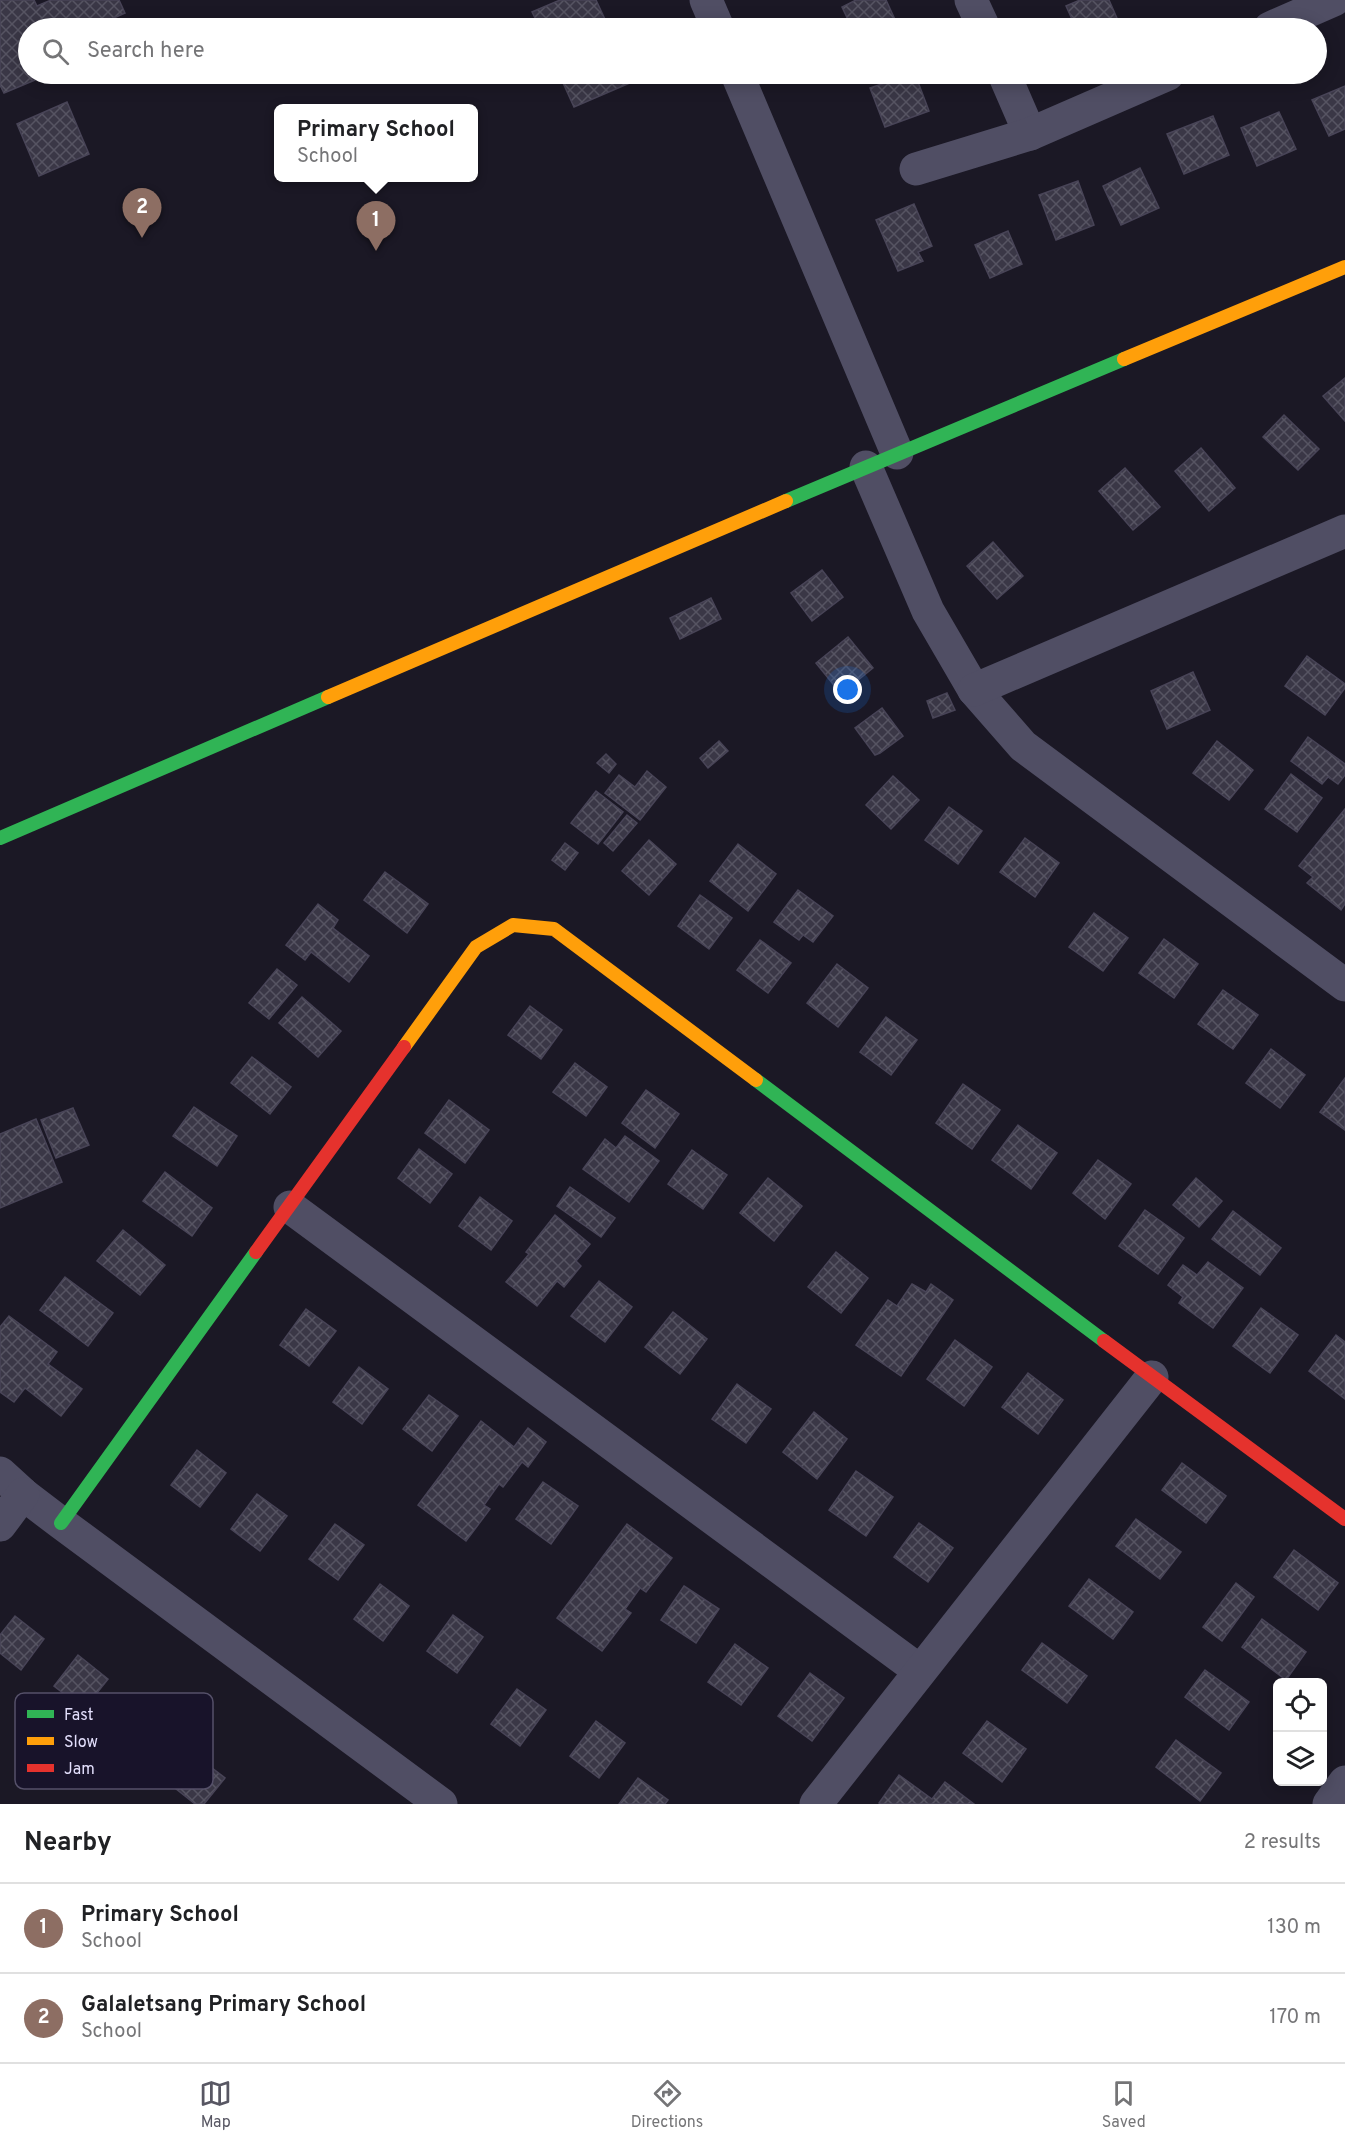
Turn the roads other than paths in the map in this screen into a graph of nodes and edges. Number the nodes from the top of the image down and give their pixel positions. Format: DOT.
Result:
graph roads {
  1 [pos="706,0"];
  2 [pos="971,0"];
  3 [pos="1334,0"];
  4 [pos="714,18"];
  5 [pos="979,18"];
  6 [pos="1293,18"];
  7 [pos="741,84"];
  8 [pos="1008,84"];
  9 [pos="1145,84"];
  10 [pos="1030,134"];
  11 [pos="916,169"];
  12 [pos="1345,267"];
  13 [pos="897,453"];
  14 [pos="866,466"];
  15 [pos="1345,531"];
  16 [pos="974,690"];
  17 [pos="0,838"];
  18 [pos="1345,985"];
  19 [pos="290,1207"];
  20 [pos="1152,1377"];
  21 [pos="12,1484"];
  22 [pos="1345,1519"];
  23 [pos="61,1523"];
  24 [pos="0,1525"];
  25 [pos="920,1671"];
  26 [pos="1345,1782"];
  27 [pos="441,1804"];
  28 [pos="816,1804"];
  29 [pos="1329,1804"];
  1 -- 4 [label="street"];
  2 -- 5 [label="street"];
  3 -- 6 [label="street"];
  7 -- 13 [label="street"];
  8 -- 10 [label="street"];
  9 -- 10 [label="street"];
  10 -- 11 [label="street"];
  12 -- 13 [label="street"];
  13 -- 14 [label="street"];
  14 -- 16 [label="street"];
  14 -- 17 [label="street"];
  15 -- 16 [label="street"];
  16 -- 18 [label="street"];
  19 -- 20 [label="street"];
  19 -- 23 [label="street"];
  19 -- 25 [label="street"];
  20 -- 22 [label="street"];
  20 -- 25 [label="street"];
  21 -- 23 [label="street"];
  21 -- 24 [label="street"];
  23 -- 27 [label="street"];
  25 -- 28 [label="street"];
  26 -- 29 [label="street"];
}
